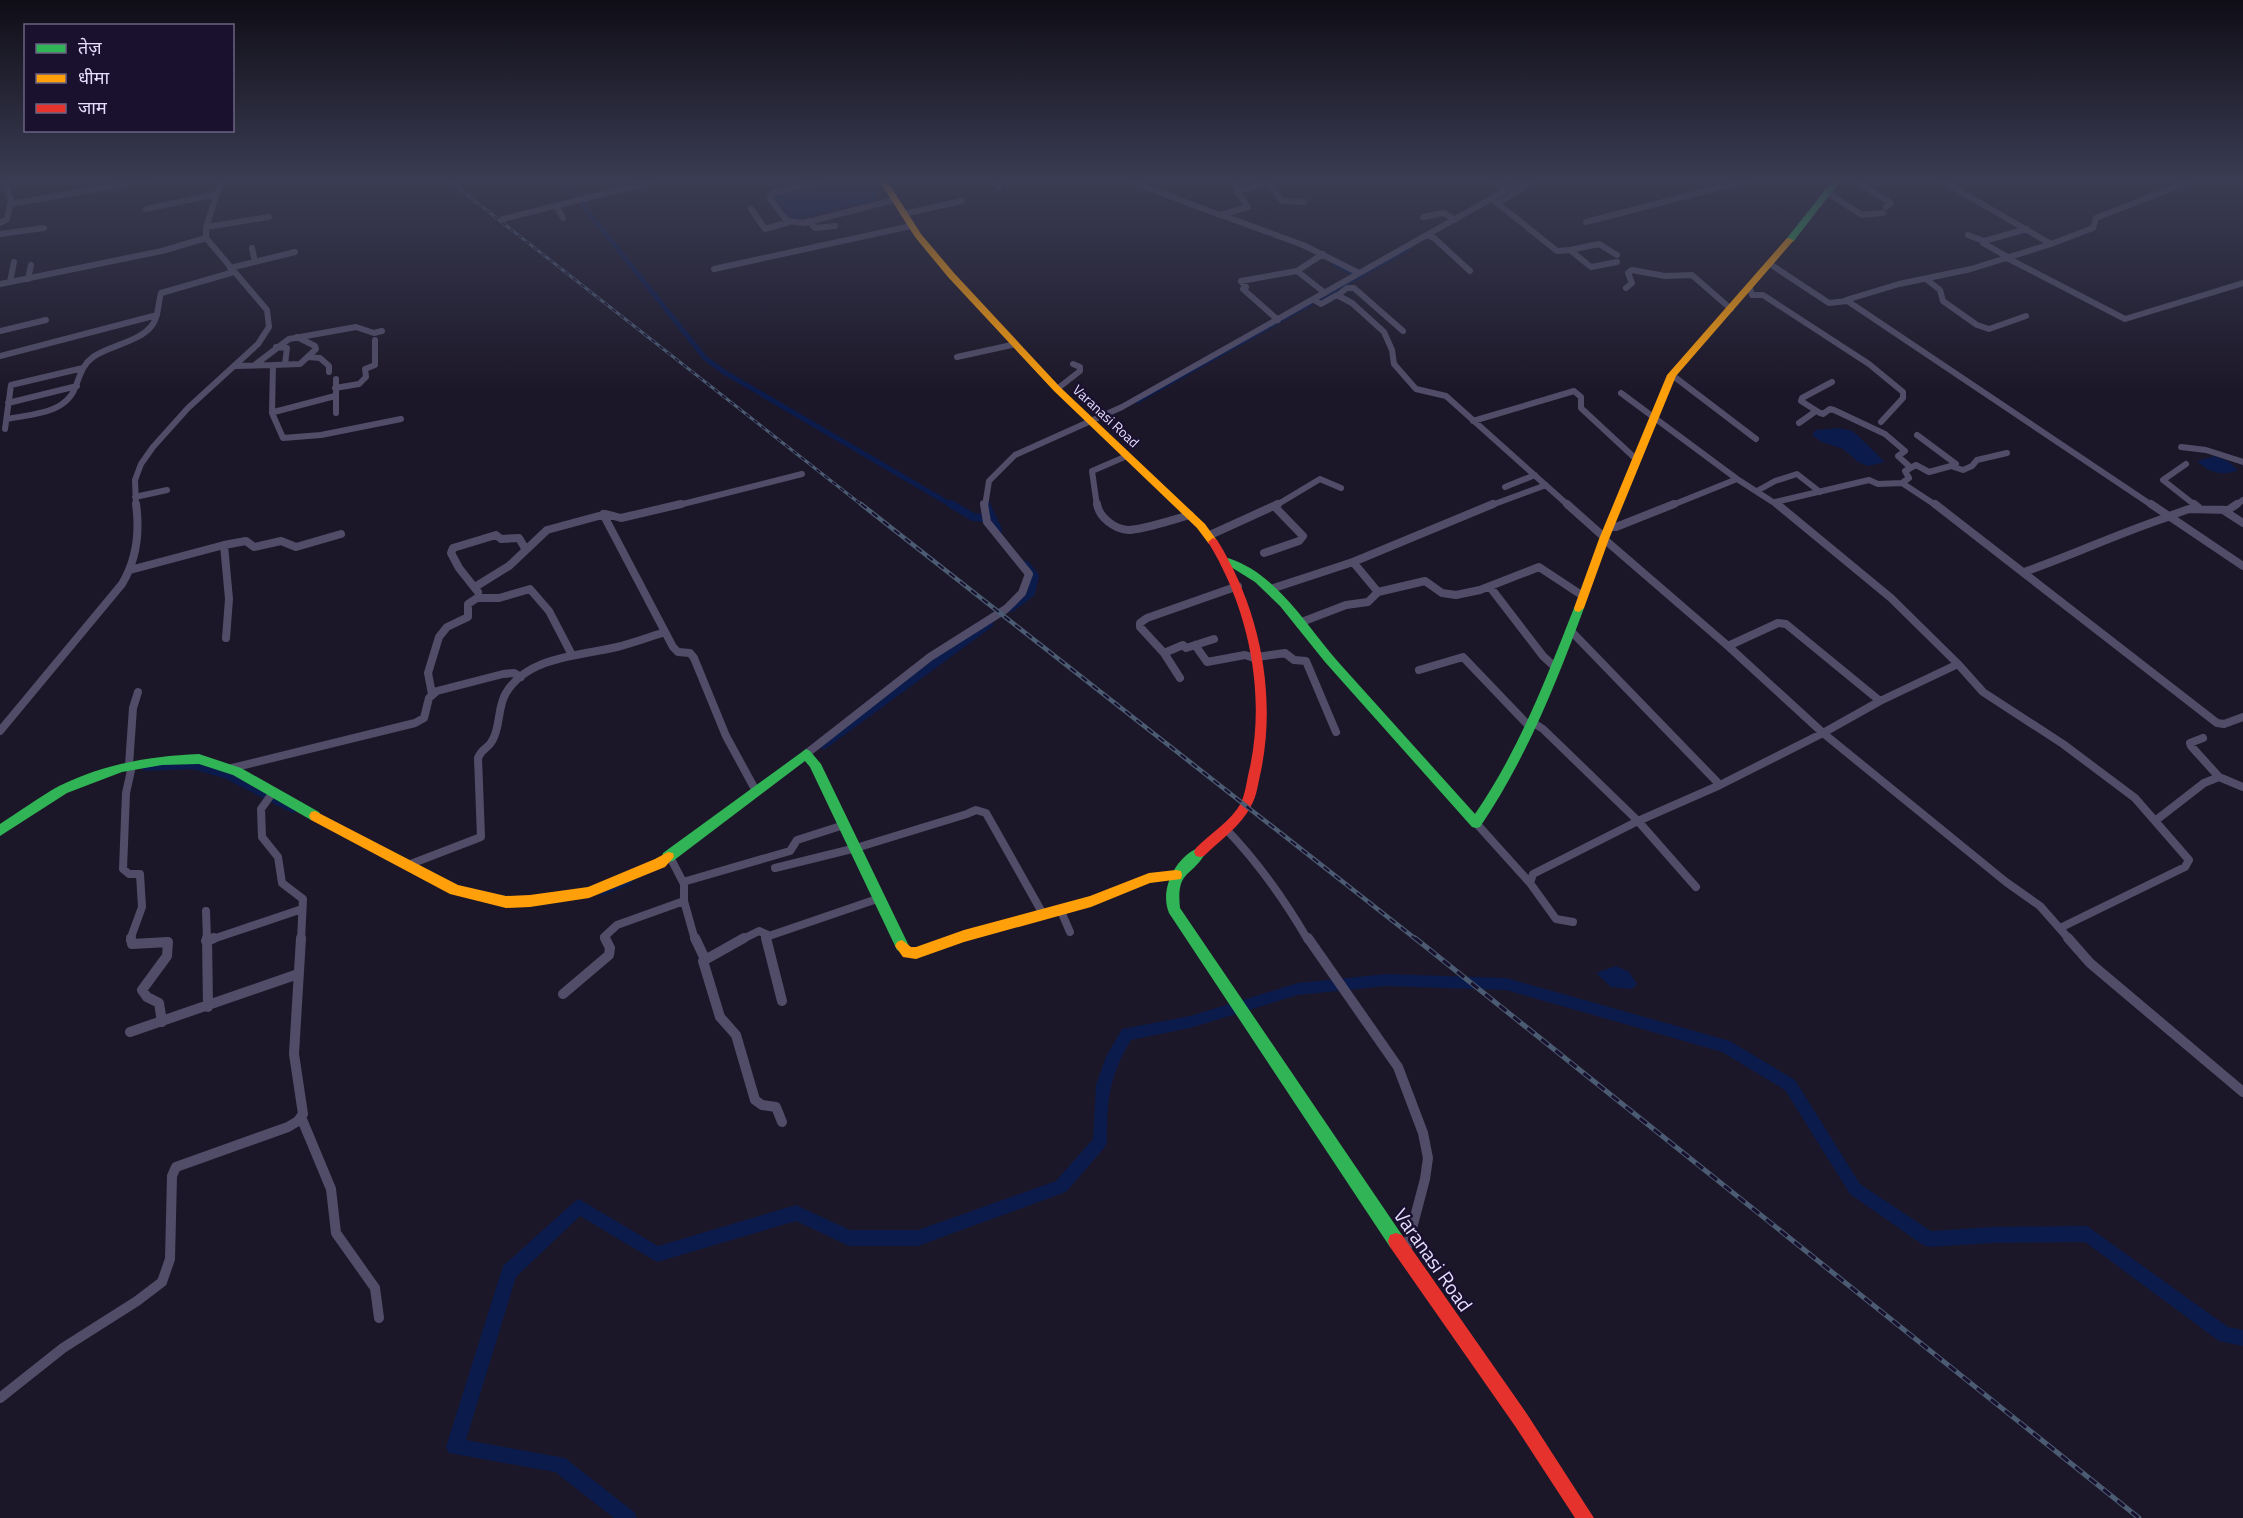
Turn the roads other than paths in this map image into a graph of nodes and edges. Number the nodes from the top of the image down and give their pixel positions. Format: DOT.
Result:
graph roads {
  1 [pos="163,250"];
  2 [pos="217,250"];
  3 [pos="252,250"];
  4 [pos="802,250"];
  5 [pos="930,250"];
  6 [pos="1307,250"];
  7 [pos="1404,250"];
  8 [pos="1446,250"];
  9 [pos="1556,250"];
  10 [pos="1570,250"];
  11 [pos="1606,250"];
  12 [pos="1781,250"];
  13 [pos="1995,250"];
  14 [pos="2031,250"];
  15 [pos="295,252"];
  16 [pos="1320,255"];
  17 [pos="2007,257"];
  18 [pos="14,262"];
  19 [pos="255,262"];
  20 [pos="1770,264"];
  21 [pos="30,265"];
  22 [pos="233,268"];
  23 [pos="714,269"];
  24 [pos="1470,270"];
  25 [pos="1297,271"];
  26 [pos="1357,275"];
  27 [pos="28,279"];
  28 [pos="1926,279"];
  29 [pos="10,282"];
  30 [pos="2243,283"];
  31 [pos="0,284"];
  32 [pos="1626,288"];
  33 [pos="1750,288"];
  34 [pos="1325,293"];
  35 [pos="1338,295"];
  36 [pos="1847,301"];
  37 [pos="1316,302"];
  38 [pos="1731,309"];
  39 [pos="157,315"];
  40 [pos="2026,316"];
  41 [pos="46,320"];
  42 [pos="1278,320"];
  43 [pos="0,331"];
  44 [pos="382,331"];
  45 [pos="1403,332"];
  46 [pos="297,338"];
  47 [pos="375,340"];
  48 [pos="1016,344"];
  49 [pos="275,347"];
  50 [pos="0,356"];
  51 [pos="308,357"];
  52 [pos="957,357"];
  53 [pos="256,364"];
  54 [pos="285,364"];
  55 [pos="1073,364"];
  56 [pos="273,365"];
  57 [pos="235,366"];
  58 [pos="82,368"];
  59 [pos="329,372"];
  60 [pos="1672,375"];
  61 [pos="336,379"];
  62 [pos="1832,382"];
  63 [pos="11,385"];
  64 [pos="77,386"];
  65 [pos="0,388"];
  66 [pos="335,388"];
  67 [pos="1057,389"];
  68 [pos="1621,393"];
  69 [pos="336,396"];
  70 [pos="8,403"];
  71 [pos="274,412"];
  72 [pos="336,413"];
  73 [pos="1823,414"];
  74 [pos="1653,418"];
  75 [pos="7,419"];
  76 [pos="401,419"];
  77 [pos="1473,421"];
  78 [pos="1881,422"];
  79 [pos="1092,423"];
  80 [pos="1799,423"];
  81 [pos="5,429"];
  82 [pos="1917,435"];
  83 [pos="1756,439"];
  84 [pos="2181,447"];
  85 [pos="2007,453"];
  86 [pos="1127,456"];
  87 [pos="1637,460"];
  88 [pos="2243,462"];
  89 [pos="2186,464"];
  90 [pos="1951,466"];
  91 [pos="1910,467"];
  92 [pos="802,474"];
  93 [pos="1535,475"];
  94 [pos="1737,479"];
  95 [pos="1902,483"];
  96 [pos="1546,485"];
  97 [pos="1505,487"];
  98 [pos="1341,488"];
  99 [pos="167,490"];
  100 [pos="1757,491"];
  101 [pos="1820,492"];
  102 [pos="135,497"];
  103 [pos="2243,500"];
  104 [pos="1775,502"];
  105 [pos="1274,506"];
  106 [pos="2199,508"];
  107 [pos="2223,509"];
  108 [pos="603,514"];
  109 [pos="1190,515"];
  110 [pos="2168,517"];
  111 [pos="2243,523"];
  112 [pos="341,534"];
  113 [pos="1606,534"];
  114 [pos="1210,535"];
  115 [pos="224,545"];
  116 [pos="526,550"];
  117 [pos="1264,553"];
  118 [pos="1228,562"];
  119 [pos="1353,562"];
  120 [pos="2243,566"];
  121 [pos="133,569"];
  122 [pos="2024,572"];
  123 [pos="1238,586"];
  124 [pos="475,587"];
  125 [pos="1490,587"];
  126 [pos="1271,590"];
  127 [pos="1378,592"];
  128 [pos="481,597"];
  129 [pos="1582,597"];
  130 [pos="1299,623"];
  131 [pos="1570,630"];
  132 [pos="665,632"];
  133 [pos="226,638"];
  134 [pos="1214,639"];
  135 [pos="1195,645"];
  136 [pos="1728,646"];
  137 [pos="1164,653"];
  138 [pos="572,655"];
  139 [pos="1257,658"];
  140 [pos="1958,664"];
  141 [pos="1556,668"];
  142 [pos="1419,670"];
  143 [pos="521,677"];
  144 [pos="1180,678"];
  145 [pos="138,692"];
  146 [pos="432,694"];
  147 [pos="1880,701"];
  148 [pos="2243,717"];
  149 [pos="1531,724"];
  150 [pos="0,731"];
  151 [pos="1336,732"];
  152 [pos="1823,733"];
  153 [pos="2203,738"];
  154 [pos="809,757"];
  155 [pos="131,767"];
  156 [pos="232,768"];
  157 [pos="2219,777"];
  158 [pos="1720,785"];
  159 [pos="2243,787"];
  160 [pos="756,791"];
  161 [pos="270,797"];
  162 [pos="2156,821"];
  163 [pos="1638,822"];
  164 [pos="1476,823"];
  165 [pos="844,825"];
  166 [pos="1225,828"];
  167 [pos="0,831"];
  168 [pos="856,848"];
  169 [pos="671,858"];
  170 [pos="408,865"];
  171 [pos="775,868"];
  172 [pos="1176,876"];
  173 [pos="683,882"];
  174 [pos="1530,883"];
  175 [pos="1696,887"];
  176 [pos="880,898"];
  177 [pos="684,901"];
  178 [pos="302,909"];
  179 [pos="1060,909"];
  180 [pos="206,911"];
  181 [pos="1043,914"];
  182 [pos="1573,922"];
  183 [pos="2060,928"];
  184 [pos="1070,932"];
  185 [pos="768,935"];
  186 [pos="206,941"];
  187 [pos="705,959"];
  188 [pos="298,974"];
  189 [pos="563,994"];
  190 [pos="782,1001"];
  191 [pos="208,1007"];
  192 [pos="162,1022"];
  193 [pos="130,1032"];
  194 [pos="2243,1092"];
  195 [pos="301,1118"];
  196 [pos="782,1122"];
  197 [pos="1405,1254"];
  198 [pos="378,1318"];
  199 [pos="0,1398"];
  200 [pos="1586,1518"];
  1 -- 27 [label="street"];
  2 -- 22 [label="street"];
  3 -- 19 [label="street"];
  4 -- 23 [label="street"];
  5 -- 48 [label="main road, Varanasi Road"];
  6 -- 16 [label="street"];
  7 -- 26 [label="street"];
  8 -- 24 [label="street"];
  9 -- 10 [label="street"];
  10 -- 11 [label="street"];
  12 -- 20 [label="main road"];
  13 -- 17 [label="street"];
  14 -- 17 [label="street"];
  15 -- 19 [label="street"];
  16 -- 25 [label="street"];
  16 -- 26 [label="street"];
  17 -- 28 [label="street"];
  17 -- 30 [label="street"];
  18 -- 29 [label="street"];
  19 -- 22 [label="street"];
  20 -- 33 [label="main road"];
  20 -- 36 [label="street"];
  21 -- 27 [label="street"];
  22 -- 39 [label="street"];
  22 -- 57 [label="street"];
  25 -- 34 [label="street"];
  25 -- 42 [label="street"];
  26 -- 34 [label="street"];
  27 -- 29 [label="street"];
  28 -- 36 [label="street"];
  28 -- 40 [label="street"];
  29 -- 31 [label="street"];
  32 -- 38 [label="street"];
  33 -- 38 [label="main road"];
  33 -- 78 [label="street"];
  34 -- 37 [label="street"];
  35 -- 37 [label="street"];
  35 -- 45 [label="street"];
  35 -- 77 [label="street"];
  36 -- 110 [label="street"];
  37 -- 42 [label="street"];
  38 -- 60 [label="main road"];
  39 -- 50 [label="street"];
  39 -- 58 [label="street"];
  41 -- 43 [label="street"];
  42 -- 79 [label="street"];
  44 -- 46 [label="street"];
  46 -- 49 [label="street"];
  46 -- 51 [label="street"];
  47 -- 66 [label="street"];
  48 -- 52 [label="street"];
  48 -- 67 [label="main road, Varanasi Road"];
  49 -- 53 [label="street"];
  49 -- 54 [label="street"];
  51 -- 54 [label="street"];
  51 -- 59 [label="street"];
  53 -- 56 [label="street"];
  53 -- 57 [label="street"];
  54 -- 56 [label="street"];
  55 -- 67 [label="street"];
  56 -- 71 [label="street"];
  57 -- 102 [label="street"];
  58 -- 63 [label="street"];
  58 -- 64 [label="street"];
  60 -- 74 [label="main road"];
  60 -- 83 [label="street"];
  61 -- 66 [label="street"];
  62 -- 73 [label="street"];
  63 -- 65 [label="street"];
  63 -- 70 [label="street"];
  64 -- 70 [label="street"];
  64 -- 75 [label="street"];
  66 -- 69 [label="street"];
  67 -- 79 [label="main road, Varanasi Road"];
  68 -- 74 [label="street"];
  69 -- 71 [label="street"];
  69 -- 72 [label="street"];
  70 -- 75 [label="street"];
  71 -- 76 [label="street"];
  73 -- 80 [label="street"];
  73 -- 91 [label="street"];
  74 -- 87 [label="main road"];
  74 -- 94 [label="street"];
  75 -- 81 [label="street"];
  77 -- 87 [label="street"];
  77 -- 93 [label="street"];
  79 -- 86 [label="main road, Varanasi Road"];
  79 -- 154 [label="street"];
  82 -- 90 [label="street"];
  84 -- 88 [label="street"];
  85 -- 90 [label="street"];
  86 -- 109 [label="main road, Varanasi Road"];
  86 -- 109 [label="street"];
  87 -- 113 [label="main road"];
  89 -- 106 [label="street"];
  90 -- 91 [label="street"];
  91 -- 95 [label="street"];
  92 -- 108 [label="street"];
  93 -- 96 [label="street"];
  93 -- 97 [label="street"];
  94 -- 100 [label="street"];
  94 -- 113 [label="street"];
  95 -- 101 [label="street"];
  95 -- 122 [label="street"];
  96 -- 113 [label="street"];
  96 -- 119 [label="street"];
  98 -- 105 [label="street"];
  99 -- 102 [label="street"];
  100 -- 101 [label="street"];
  100 -- 104 [label="street"];
  101 -- 104 [label="street"];
  102 -- 121 [label="street"];
  103 -- 107 [label="street"];
  104 -- 140 [label="street"];
  105 -- 114 [label="street"];
  105 -- 117 [label="street"];
  106 -- 107 [label="street"];
  106 -- 110 [label="street"];
  107 -- 111 [label="street"];
  108 -- 116 [label="street"];
  108 -- 132 [label="street"];
  109 -- 114 [label="main road, Varanasi Road"];
  110 -- 120 [label="street"];
  110 -- 122 [label="street"];
  112 -- 115 [label="street"];
  113 -- 129 [label="main road"];
  113 -- 136 [label="street"];
  114 -- 118 [label="main road, Varanasi Road"];
  115 -- 121 [label="street"];
  115 -- 133 [label="street"];
  116 -- 124 [label="street"];
  116 -- 124 [label="street"];
  118 -- 123 [label="main road, Varanasi Road"];
  118 -- 126 [label="main road"];
  119 -- 126 [label="street"];
  119 -- 127 [label="street"];
  121 -- 150 [label="street"];
  122 -- 148 [label="street"];
  123 -- 137 [label="street"];
  123 -- 139 [label="main road, Varanasi Road"];
  124 -- 128 [label="street"];
  125 -- 127 [label="street"];
  125 -- 129 [label="street"];
  125 -- 141 [label="street"];
  126 -- 130 [label="main road"];
  127 -- 130 [label="street"];
  128 -- 138 [label="street"];
  128 -- 146 [label="street"];
  129 -- 131 [label="main road"];
  130 -- 164 [label="main road"];
  131 -- 141 [label="main road"];
  131 -- 158 [label="street"];
  132 -- 138 [label="street"];
  132 -- 160 [label="street"];
  134 -- 135 [label="street"];
  135 -- 137 [label="street"];
  135 -- 139 [label="street"];
  136 -- 147 [label="street"];
  136 -- 152 [label="street"];
  137 -- 144 [label="street"];
  138 -- 143 [label="street"];
  139 -- 151 [label="street"];
  139 -- 166 [label="main road, Varanasi Road"];
  140 -- 147 [label="street"];
  140 -- 162 [label="street"];
  141 -- 149 [label="main road"];
  142 -- 149 [label="street"];
  143 -- 146 [label="street"];
  143 -- 170 [label="street"];
  145 -- 155 [label="street"];
  146 -- 156 [label="street"];
  147 -- 152 [label="street"];
  149 -- 163 [label="street"];
  149 -- 164 [label="main road"];
  152 -- 158 [label="street"];
  152 -- 183 [label="street"];
  153 -- 157 [label="street"];
  154 -- 160 [label="main road"];
  154 -- 165 [label="main road"];
  155 -- 156 [label="main road"];
  155 -- 167 [label="main road"];
  155 -- 192 [label="street"];
  156 -- 161 [label="main road"];
  157 -- 159 [label="street"];
  157 -- 162 [label="street"];
  158 -- 163 [label="street"];
  160 -- 169 [label="main road"];
  161 -- 170 [label="main road"];
  161 -- 178 [label="street"];
  162 -- 183 [label="street"];
  163 -- 174 [label="street"];
  163 -- 175 [label="street"];
  164 -- 174 [label="street"];
  165 -- 168 [label="main road"];
  165 -- 173 [label="street"];
  166 -- 172 [label="main road, Varanasi Road"];
  166 -- 197 [label="street"];
  168 -- 171 [label="street"];
  168 -- 176 [label="main road"];
  168 -- 181 [label="street"];
  169 -- 170 [label="main road"];
  169 -- 173 [label="street"];
  172 -- 179 [label="main road"];
  172 -- 197 [label="main road, Varanasi Road"];
  173 -- 177 [label="street"];
  174 -- 182 [label="street"];
  176 -- 181 [label="main road"];
  176 -- 185 [label="street"];
  177 -- 187 [label="street"];
  177 -- 189 [label="street"];
  178 -- 186 [label="street"];
  178 -- 188 [label="street"];
  179 -- 181 [label="main road"];
  179 -- 184 [label="street"];
  180 -- 186 [label="street"];
  183 -- 194 [label="street"];
  185 -- 187 [label="street"];
  185 -- 190 [label="street"];
  186 -- 191 [label="street"];
  187 -- 196 [label="street"];
  188 -- 191 [label="street"];
  188 -- 195 [label="street"];
  191 -- 192 [label="street"];
  192 -- 193 [label="street"];
  195 -- 198 [label="street"];
  195 -- 199 [label="street"];
  197 -- 200 [label="main road, Varanasi Road"];
}
